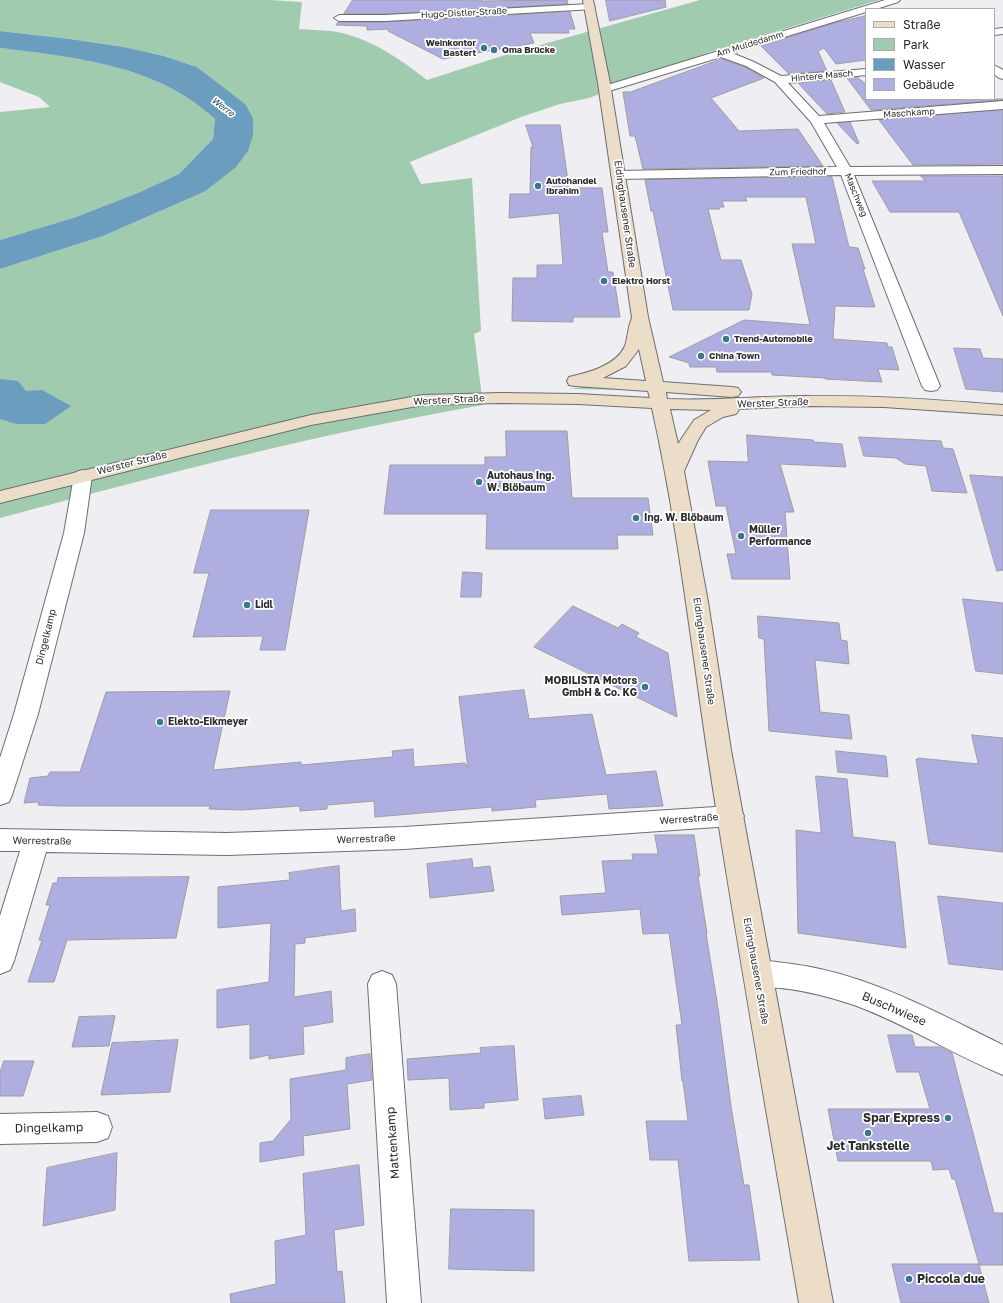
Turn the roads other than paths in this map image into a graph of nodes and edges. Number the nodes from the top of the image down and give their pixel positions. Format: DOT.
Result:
graph roads {
  1 [pos="892,1"];
  2 [pos="589,4"];
  3 [pos="414,5"];
  4 [pos="869,8"];
  5 [pos="902,8"];
  6 [pos="865,9"];
  7 [pos="426,15"];
  8 [pos="339,18"];
  9 [pos="721,53"];
  10 [pos="995,69"];
  11 [pos="865,72"];
  12 [pos="1003,76"];
  13 [pos="779,80"];
  14 [pos="605,86"];
  15 [pos="1003,105"];
  16 [pos="816,120"];
  17 [pos="846,170"];
  18 [pos="1003,170"];
  19 [pos="618,175"];
  20 [pos="640,317"];
  21 [pos="575,380"];
  22 [pos="656,386"];
  23 [pos="931,386"];
  24 [pos="463,398"];
  25 [pos="806,401"];
  26 [pos="884,402"];
  27 [pos="660,403"];
  28 [pos="1003,410"];
  29 [pos="675,471"];
  30 [pos="83,476"];
  31 [pos="0,497"];
  32 [pos="0,795"];
  33 [pos="731,816"];
  34 [pos="0,840"];
  35 [pos="36,841"];
  36 [pos="0,961"];
  37 [pos="756,973"];
  38 [pos="382,984"];
  39 [pos="1003,1060"];
  40 [pos="97,1127"];
  41 [pos="0,1129"];
  42 [pos="404,1303"];
  43 [pos="816,1303"];
  1 -- 4 [label="street, Am Muldedamm"];
  1 -- 5 [label="street"];
  2 -- 7 [label="street, Hugo-Distler-Straße"];
  2 -- 14 [label="main road, Eidinghausener Straße"];
  3 -- 7 [label="street"];
  6 -- 9 [label="street, Am Muldedamm"];
  7 -- 8 [label="street, Hugo-Distler-Straße"];
  9 -- 13 [label="street, Maschweg"];
  9 -- 14 [label="street, Am Muldedamm"];
  10 -- 12 [label="street"];
  11 -- 13 [label="street, Hintere Masch"];
  13 -- 16 [label="street, Maschweg"];
  14 -- 19 [label="main road, Eidinghausener Straße"];
  15 -- 16 [label="street, Maschkamp"];
  16 -- 17 [label="street, Maschweg"];
  17 -- 18 [label="street, Zum Friedhof"];
  17 -- 19 [label="street, Zum Friedhof"];
  17 -- 23 [label="street, Maschweg"];
  19 -- 20 [label="main road, Eidinghausener Straße"];
  20 -- 21 [label="main road"];
  20 -- 22 [label="main road, Eidinghausener Straße"];
  21 -- 22 [label="main road, Werster Straße"];
  21 -- 24 [label="main road"];
  22 -- 26 [label="main road, Werster Straße"];
  22 -- 27 [label="main road, Eidinghausener Straße"];
  24 -- 27 [label="main road, Werster Straße"];
  24 -- 30 [label="main road, Werster Straße"];
  25 -- 26 [label="main road, Werster Straße"];
  25 -- 27 [label="main road, Werster Straße"];
  25 -- 29 [label="main road"];
  26 -- 28 [label="main road, Werster Straße"];
  27 -- 29 [label="main road, Eidinghausener Straße"];
  29 -- 33 [label="main road, Eidinghausener Straße"];
  30 -- 31 [label="main road, Werster Straße"];
  30 -- 32 [label="street, Dingelkamp"];
  33 -- 35 [label="street, Werrestraße"];
  33 -- 37 [label="main road, Eidinghausener Straße"];
  34 -- 35 [label="street, Werrestraße"];
  35 -- 36 [label="street"];
  37 -- 39 [label="street, Buschwiese"];
  37 -- 43 [label="main road, Eidinghausener Straße"];
  38 -- 42 [label="street, Mattenkamp"];
  40 -- 41 [label="street, Dingelkamp"];
}
